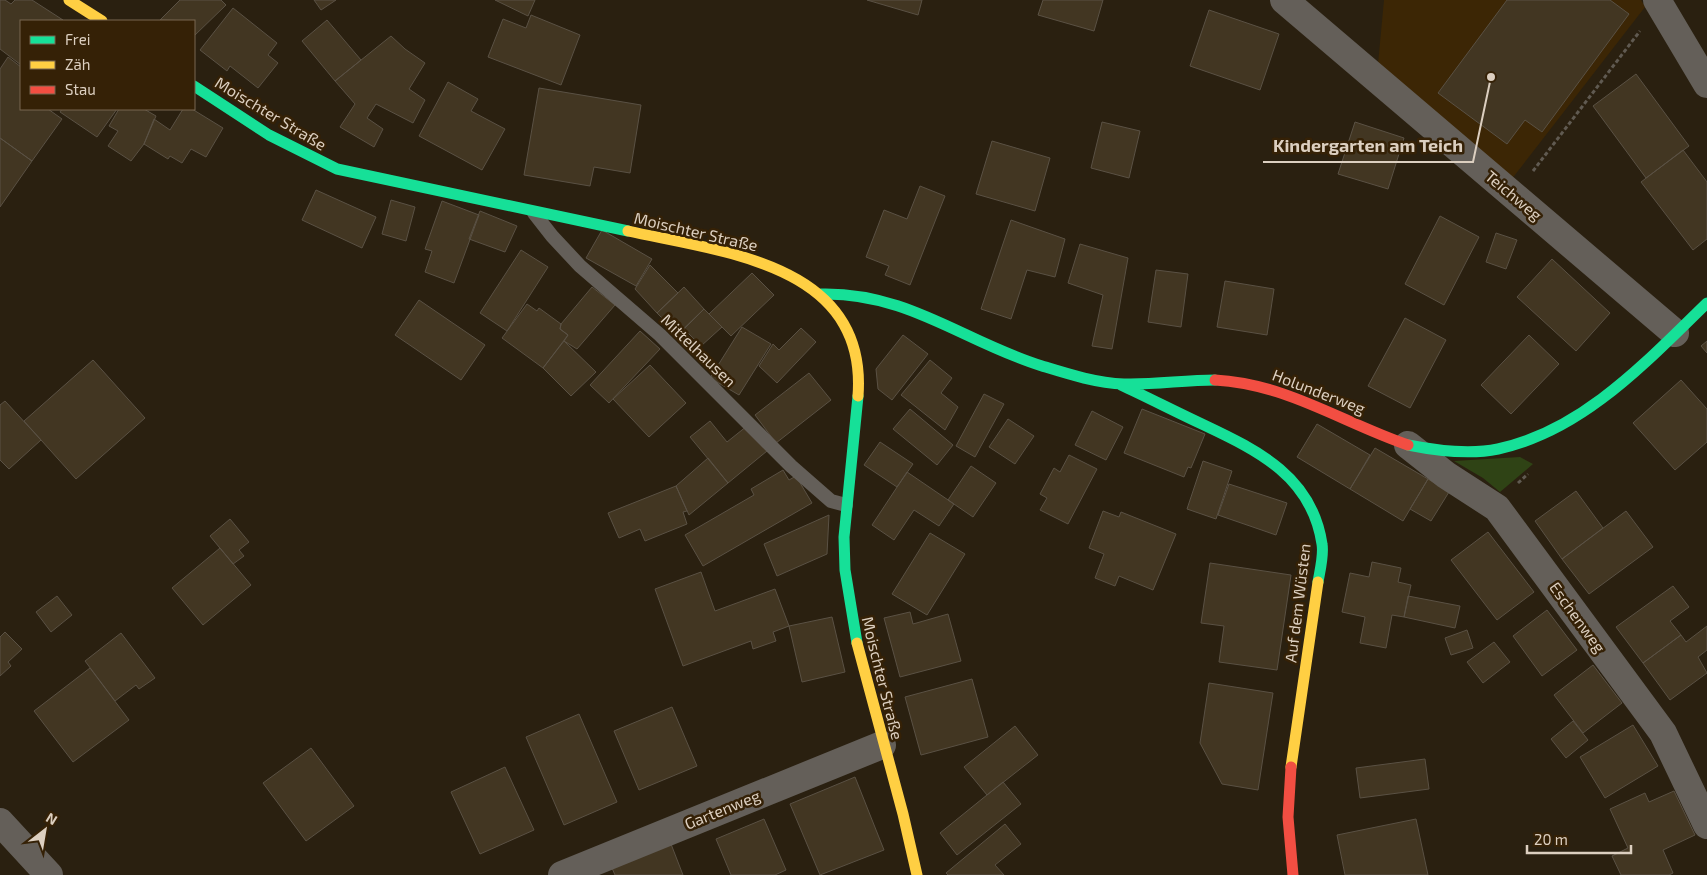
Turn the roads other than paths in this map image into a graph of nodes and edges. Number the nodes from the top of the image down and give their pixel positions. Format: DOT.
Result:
graph roads {
  1 [pos="69,0"];
  2 [pos="1284,0"];
  3 [pos="1658,2"];
  4 [pos="100,20"];
  5 [pos="1707,84"];
  6 [pos="195,87"];
  7 [pos="533,212"];
  8 [pos="821,294"];
  9 [pos="1707,303"];
  10 [pos="1675,333"];
  11 [pos="1120,384"];
  12 [pos="1408,445"];
  13 [pos="846,505"];
  14 [pos="882,745"];
  15 [pos="0,822"];
  16 [pos="1707,825"];
  17 [pos="49,875"];
  18 [pos="562,875"];
  19 [pos="917,875"];
  20 [pos="1293,875"];
  1 -- 4 [label="street"];
  2 -- 10 [label="street, Teichweg"];
  3 -- 5 [label="street"];
  6 -- 7 [label="street, Moischter Straße"];
  7 -- 8 [label="street, Moischter Straße"];
  7 -- 13 [label="lane, Mittelhausen"];
  8 -- 11 [label="street, Holunderweg"];
  8 -- 13 [label="street, Moischter Straße"];
  9 -- 10 [label="street, Holunderweg"];
  10 -- 12 [label="street, Holunderweg"];
  11 -- 12 [label="street, Holunderweg"];
  11 -- 20 [label="street, Auf dem Wüsten"];
  12 -- 16 [label="street, Eschenweg"];
  13 -- 14 [label="street, Moischter Straße"];
  14 -- 18 [label="street, Gartenweg"];
  14 -- 19 [label="street, Moischter Straße"];
  15 -- 17 [label="street"];
}
